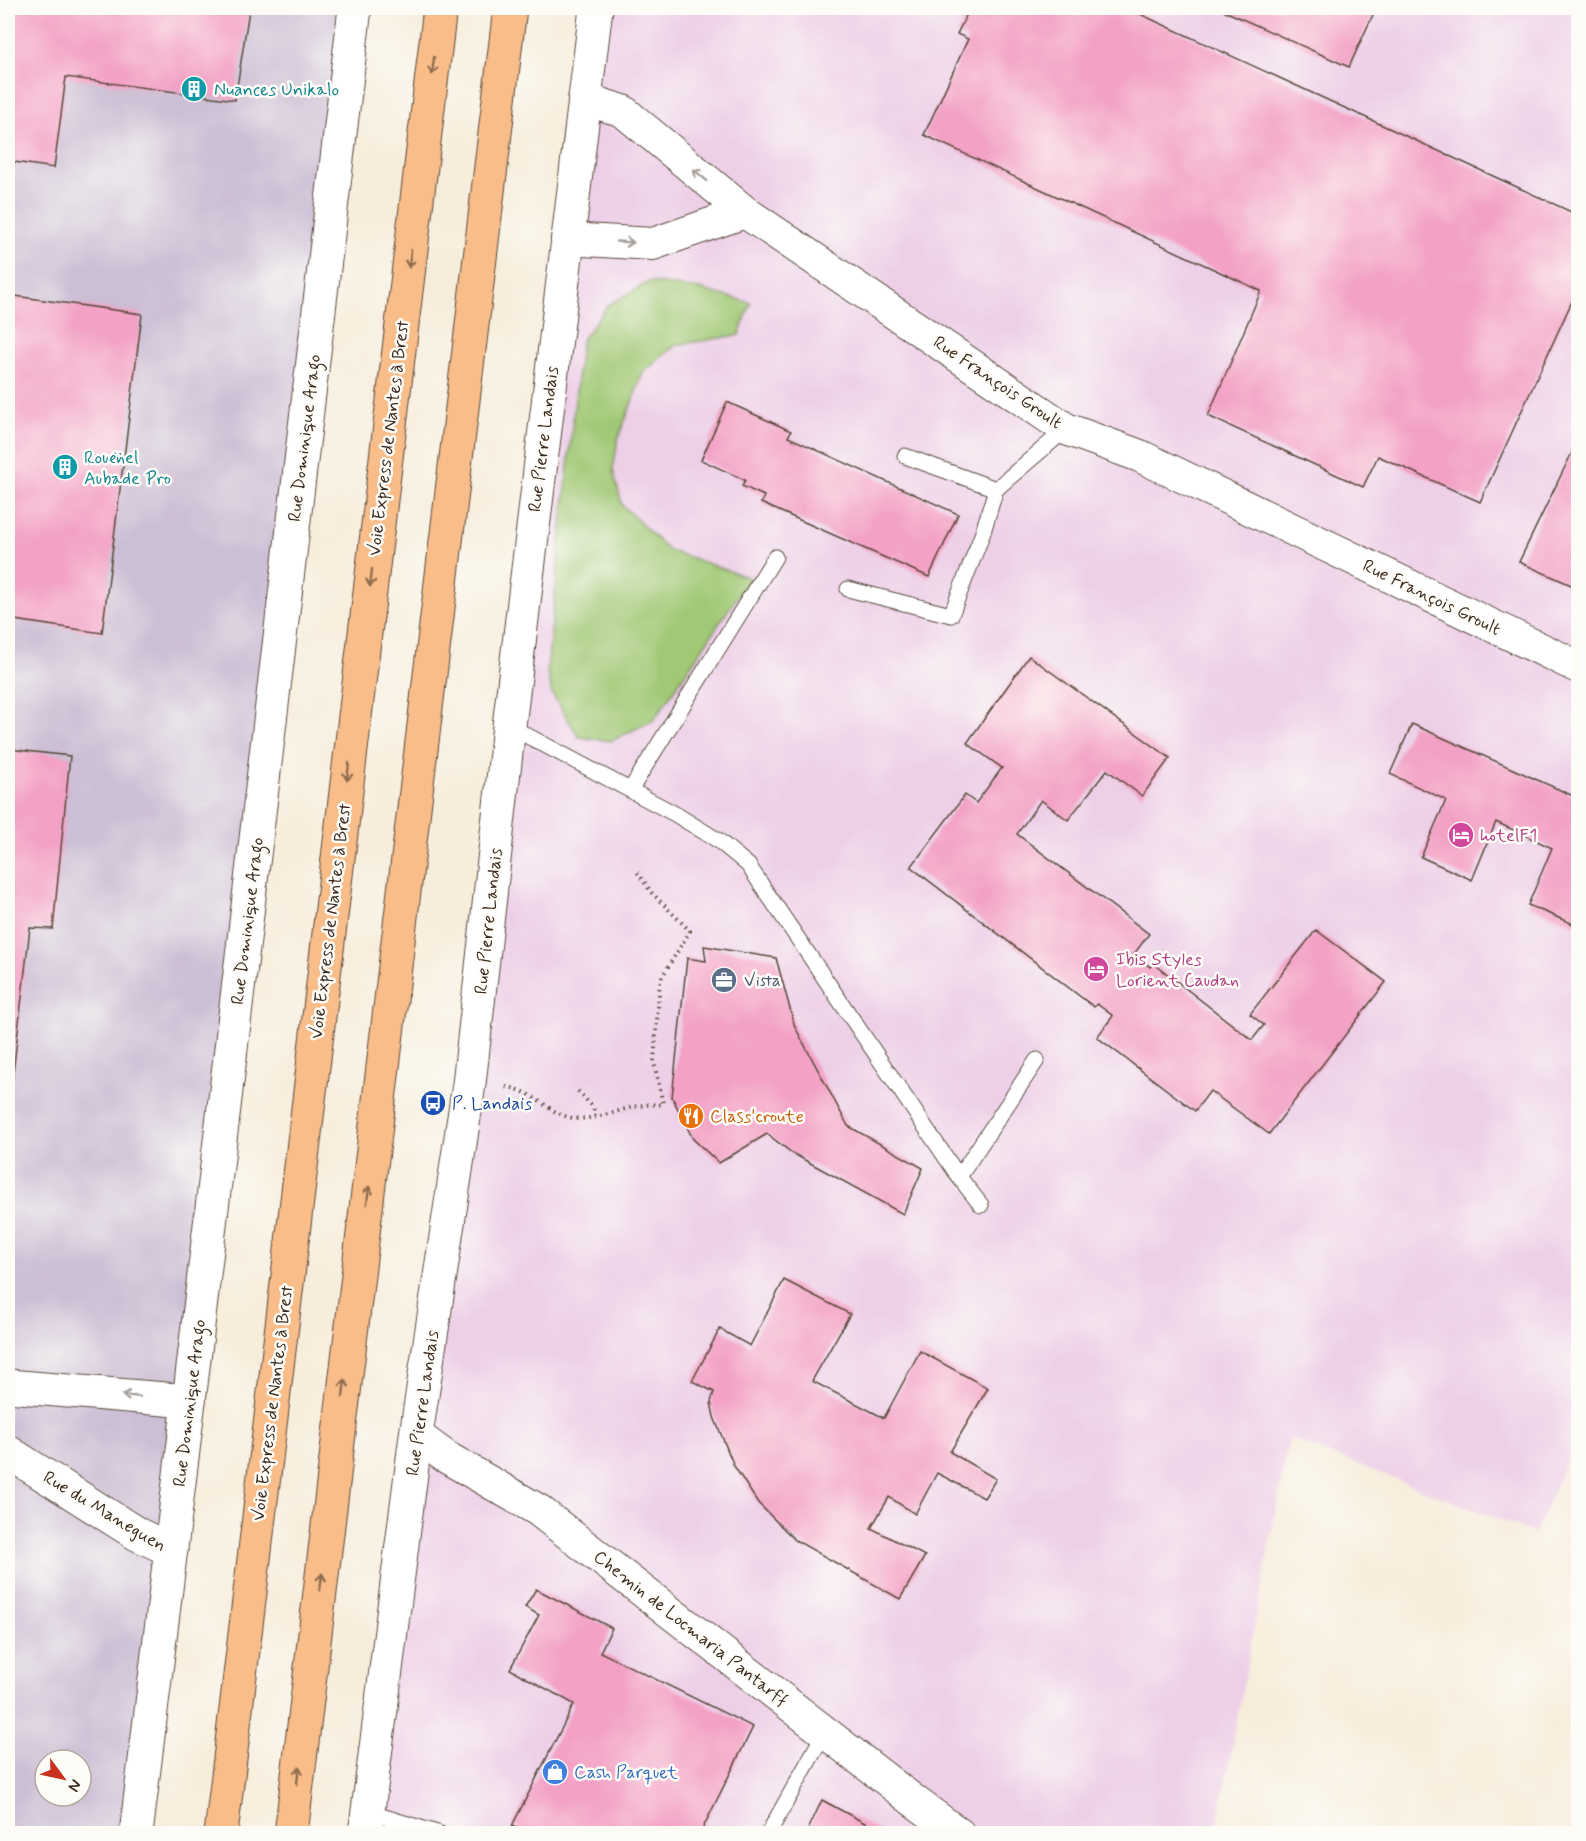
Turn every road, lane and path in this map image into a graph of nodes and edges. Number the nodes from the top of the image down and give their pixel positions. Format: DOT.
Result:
graph roads {
  1 [pos="355,8"];
  2 [pos="440,8"];
  3 [pos="510,8"];
  4 [pos="596,8"];
  5 [pos="584,99"];
  6 [pos="745,212"];
  7 [pos="567,239"];
  8 [pos="1066,429"];
  9 [pos="905,456"];
  10 [pos="996,489"];
  11 [pos="775,557"];
  12 [pos="848,589"];
  13 [pos="1578,667"];
  14 [pos="509,726"];
  15 [pos="631,789"];
  16 [pos="636,870"];
  17 [pos="1036,1060"];
  18 [pos="469,1084"];
  19 [pos="578,1091"];
  20 [pos="595,1116"];
  21 [pos="959,1177"];
  22 [pos="981,1205"];
  23 [pos="8,1386"];
  24 [pos="189,1401"];
  25 [pos="416,1435"];
  26 [pos="8,1452"];
  27 [pos="171,1550"];
  28 [pos="825,1732"];
  29 [pos="367,1822"];
  30 [pos="136,1833"];
  31 [pos="221,1833"];
  32 [pos="291,1833"];
  33 [pos="440,1833"];
  34 [pos="768,1833"];
  35 [pos="959,1833"];
  1 -- 24 [label="street, Rue Dominique Arago"];
  2 -- 31 [label="highway, Voie Express de Nantes à Brest, one-way"];
  32 -- 3 [label="highway, one-way"];
  4 -- 5 [label="street, Rue Pierre Landais"];
  6 -- 5 [label="street, Rue François Groult, one-way"];
  5 -- 7 [label="street, Rue Pierre Landais"];
  7 -- 6 [label="street, one-way"];
  6 -- 8 [label="street, Rue François Groult"];
  7 -- 14 [label="street, Rue Pierre Landais"];
  8 -- 10 [label="lane"];
  8 -- 13 [label="street, Rue François Groult"];
  9 -- 10 [label="lane"];
  10 -- 12 [label="lane"];
  11 -- 15 [label="lane"];
  14 -- 15 [label="lane"];
  14 -- 18 [label="street, Rue Pierre Landais"];
  15 -- 21 [label="lane"];
  16 -- 20 [label="path"];
  17 -- 21 [label="lane"];
  18 -- 20 [label="path"];
  18 -- 25 [label="street, Rue Pierre Landais"];
  19 -- 20 [label="path"];
  21 -- 22 [label="lane"];
  24 -- 23 [label="street, one-way"];
  24 -- 27 [label="street, Rue Dominique Arago"];
  25 -- 28 [label="street, Chemin de Locmaria Pantarff"];
  25 -- 29 [label="street, Rue Pierre Landais"];
  26 -- 27 [label="street, Rue du Maneguen"];
  27 -- 30 [label="street, Rue Dominique Arago"];
  28 -- 34 [label="lane"];
  28 -- 35 [label="street, Chemin de Locmaria Pantarff"];
  29 -- 33 [label="lane"];
}
